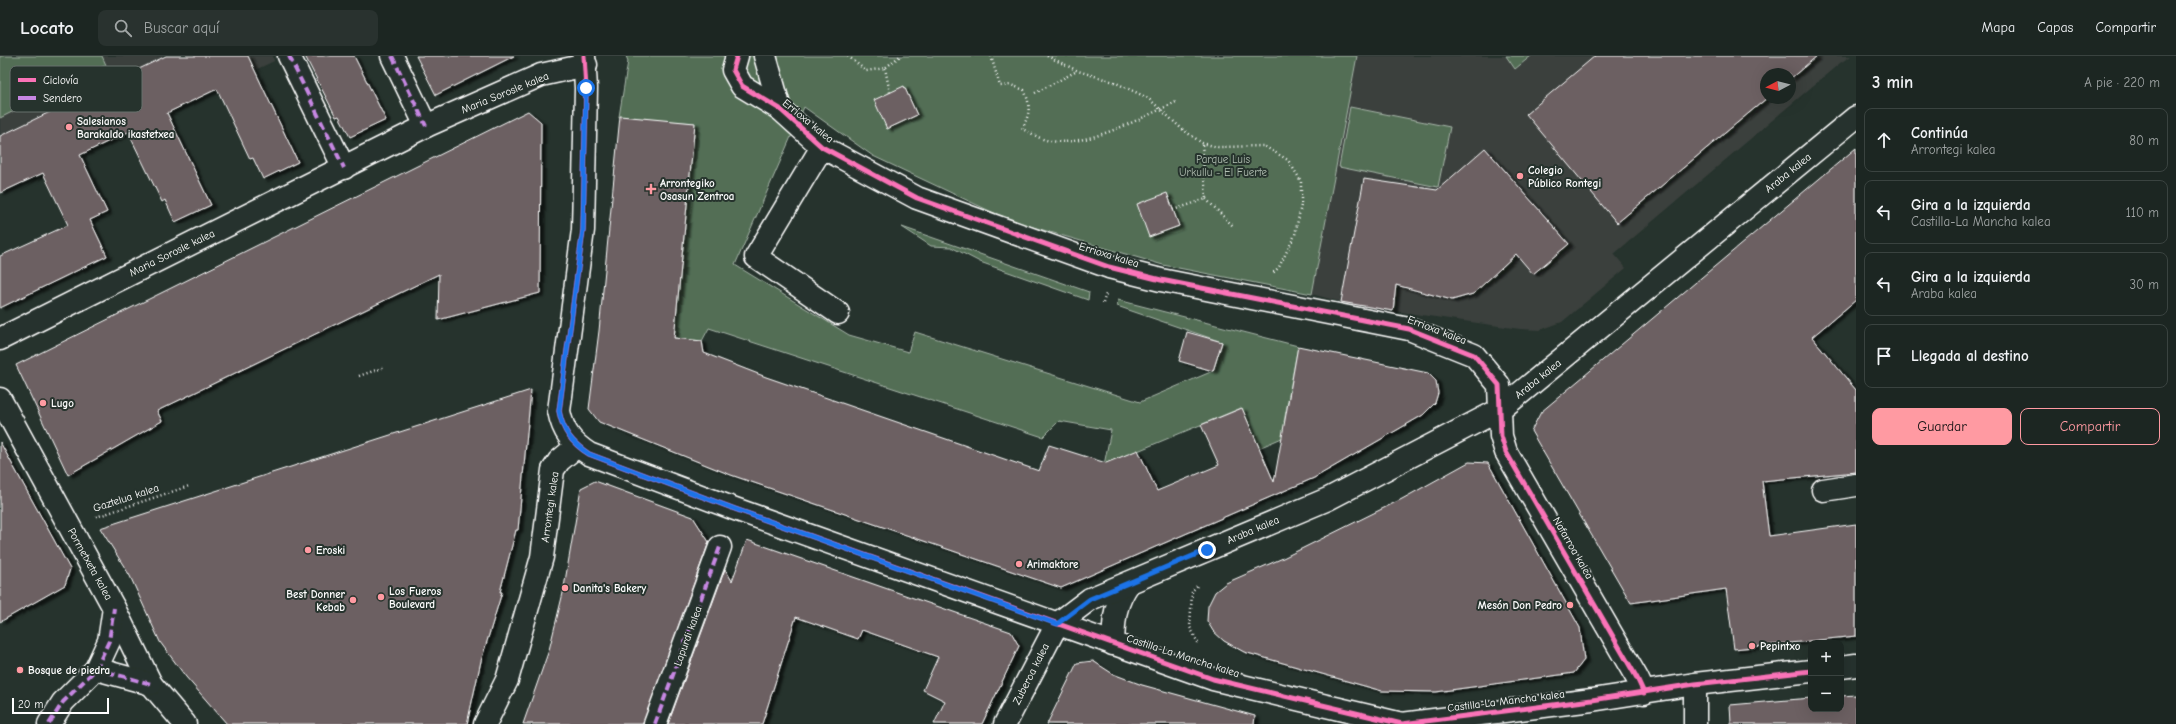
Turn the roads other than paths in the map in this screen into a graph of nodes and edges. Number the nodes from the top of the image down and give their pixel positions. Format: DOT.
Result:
graph roads {
  1 [pos="288,56"];
  2 [pos="392,56"];
  3 [pos="737,56"];
  4 [pos="765,56"];
  5 [pos="585,60"];
  6 [pos="780,109"];
  7 [pos="1856,118"];
  8 [pos="426,126"];
  9 [pos="822,147"];
  10 [pos="344,168"];
  11 [pos="838,313"];
  12 [pos="0,339"];
  13 [pos="0,400"];
  14 [pos="1501,409"];
  15 [pos="577,446"];
  16 [pos="1856,485"];
  17 [pos="1822,490"];
  18 [pos="720,547"];
  19 [pos="1128,583"];
  20 [pos="114,608"];
  21 [pos="1057,624"];
  22 [pos="1113,644"];
  23 [pos="1856,665"];
  24 [pos="1844,667"];
  25 [pos="96,669"];
  26 [pos="1808,671"];
  27 [pos="151,684"];
  28 [pos="1695,684"];
  29 [pos="1644,693"];
  30 [pos="49,724"];
  31 [pos="185,724"];
  32 [pos="485,724"];
  33 [pos="655,724"];
  34 [pos="1005,724"];
  35 [pos="1696,724"];
  1 -- 10 [label="street"];
  2 -- 8 [label="street"];
  3 -- 6 [label="street, Errioxa kalea"];
  4 -- 6 [label="street, Errioxa kalea"];
  5 -- 8 [label="street, Maria Sorosle kalea"];
  5 -- 15 [label="street"];
  6 -- 9 [label="street, Errioxa kalea"];
  7 -- 14 [label="street, Araba kalea"];
  8 -- 10 [label="street, Maria Sorosle kalea"];
  9 -- 11 [label="street"];
  9 -- 14 [label="street, Errioxa kalea"];
  10 -- 12 [label="street, Maria Sorosle kalea"];
  13 -- 20 [label="street, Pormetxeta kalea"];
  14 -- 19 [label="street, Araba kalea"];
  14 -- 29 [label="street, Nafarroa kalea"];
  15 -- 21 [label="street, Castilla-La Mancha kalea"];
  15 -- 32 [label="street, Arrontegi kalea"];
  16 -- 17 [label="street"];
  18 -- 33 [label="street, Lapurdi kalea"];
  19 -- 21 [label="street, Araba kalea"];
  19 -- 22 [label="street"];
  20 -- 25 [label="street"];
  20 -- 27 [label="street, Pormetxeta kalea"];
  21 -- 22 [label="street, Castilla-La Mancha kalea"];
  21 -- 34 [label="street, Zuberoa kalea"];
  22 -- 29 [label="street, Castilla-La Mancha kalea"];
  23 -- 24 [label="street"];
  25 -- 27 [label="street"];
  25 -- 30 [label="street"];
  26 -- 28 [label="street, Castilla-La Mancha kalea"];
  27 -- 31 [label="street, Pormetxeta kalea"];
  28 -- 29 [label="street, Castilla-La Mancha kalea"];
  28 -- 35 [label="street"];
}
